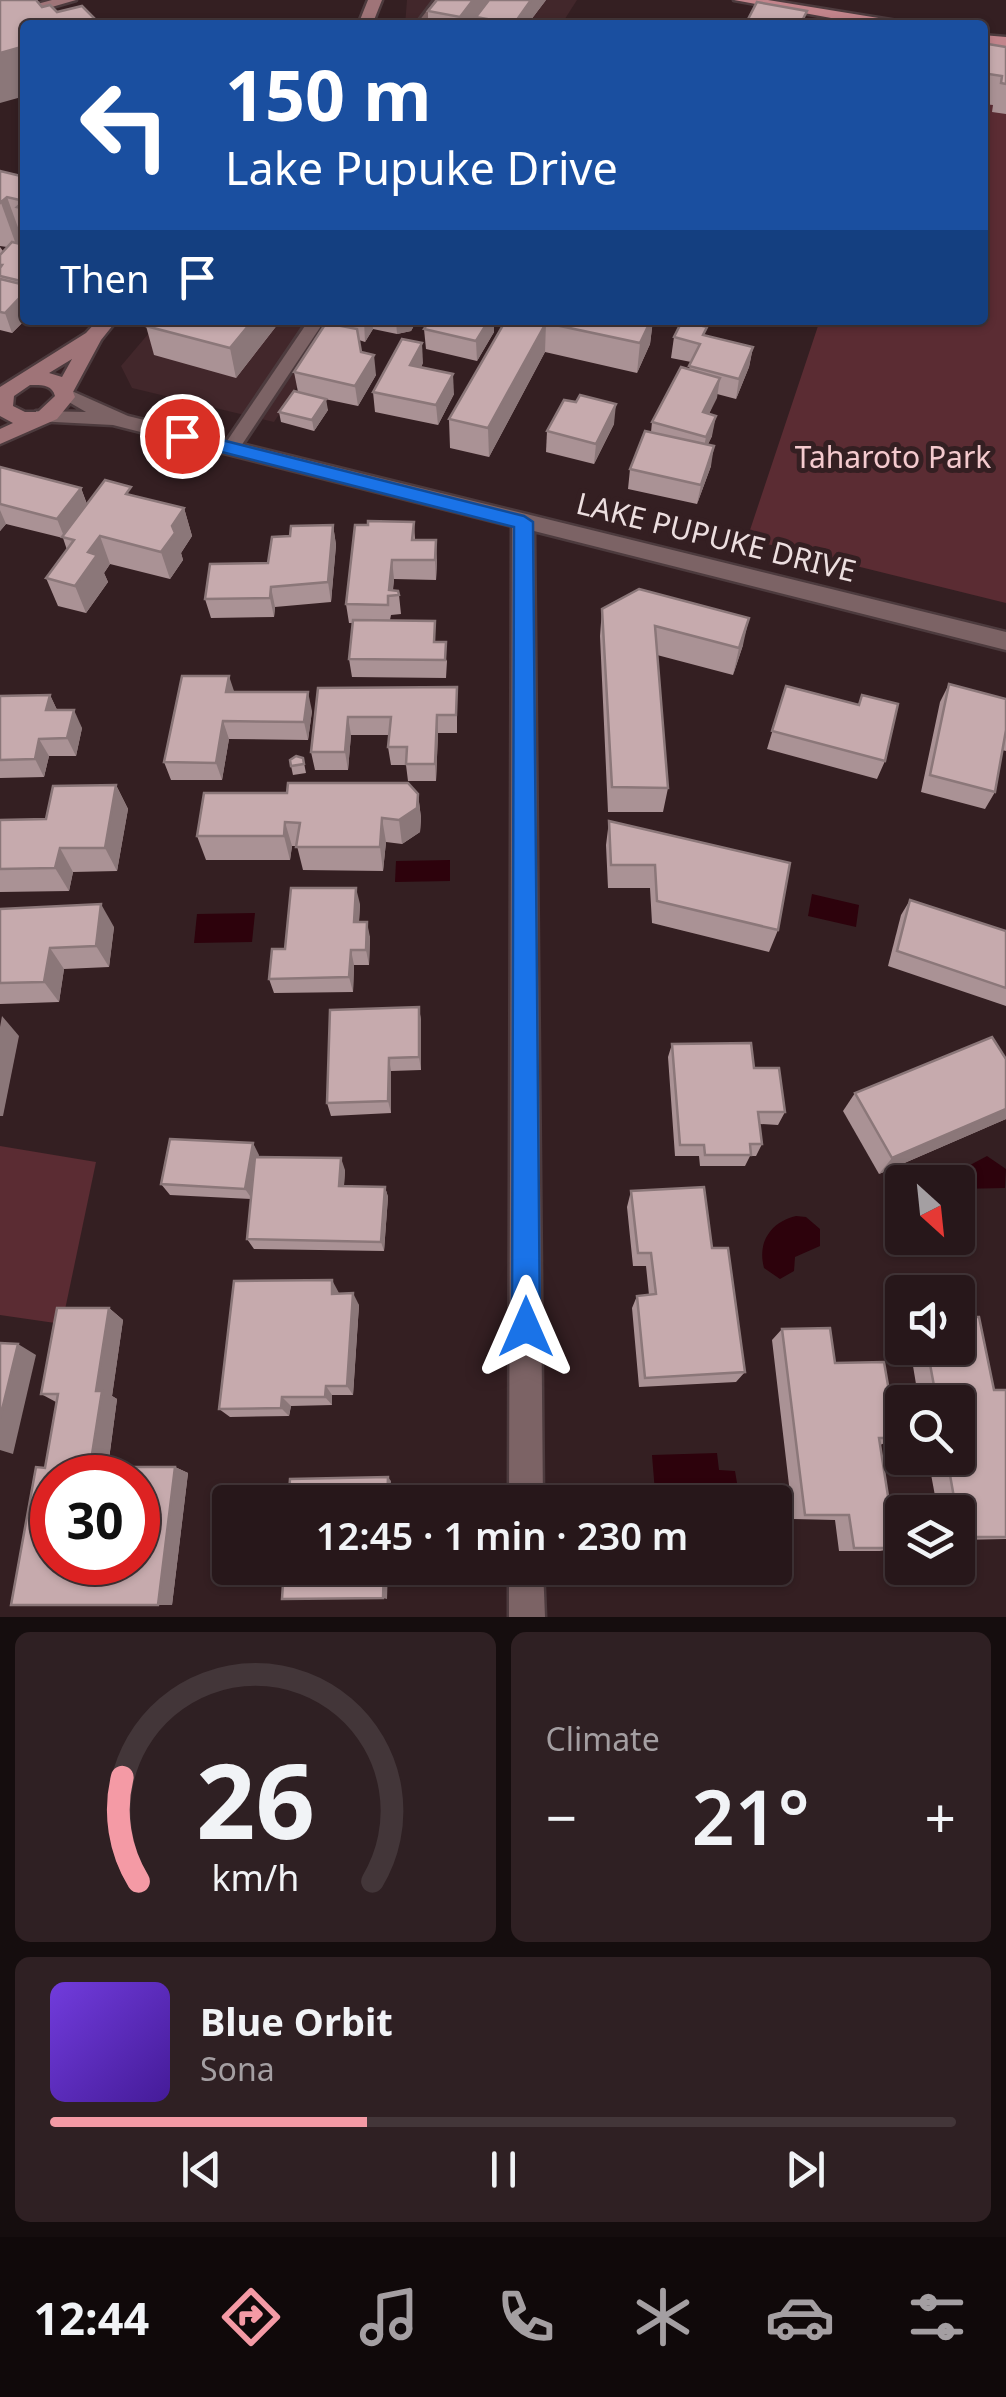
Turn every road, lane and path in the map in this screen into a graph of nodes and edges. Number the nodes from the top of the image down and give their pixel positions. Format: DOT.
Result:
graph roads {
  1 [pos="69,0"];
  2 [pos="442,0"];
  3 [pos="741,0"];
  4 [pos="0,18"];
  5 [pos="427,20"];
  6 [pos="862,20"];
  7 [pos="104,325"];
  8 [pos="315,325"];
  9 [pos="93,337"];
  10 [pos="16,380"];
  11 [pos="64,393"];
  12 [pos="1,405"];
  13 [pos="39,417"];
  14 [pos="122,420"];
  15 [pos="0,437"];
  16 [pos="231,448"];
  17 [pos="524,522"];
  18 [pos="1006,641"];
  19 [pos="526,1485"];
  20 [pos="526,1585"];
  21 [pos="527,1617"];
  1 -- 4 [label="main road"];
  2 -- 5 [label="lane"];
  3 -- 6 [label="main road"];
  7 -- 9 [label="main road"];
  8 -- 16 [label="lane"];
  9 -- 10 [label="main road"];
  9 -- 11 [label="main road"];
  10 -- 11 [label="main road"];
  10 -- 12 [label="main road"];
  11 -- 13 [label="main road"];
  11 -- 14 [label="street, LAKE PUPUKE DRIVE"];
  12 -- 13 [label="main road"];
  13 -- 14 [label="street, LAKE PUPUKE DRIVE"];
  13 -- 15 [label="main road"];
  14 -- 16 [label="street, LAKE PUPUKE DRIVE"];
  16 -- 17 [label="street, LAKE PUPUKE DRIVE"];
  17 -- 18 [label="street, LAKE PUPUKE DRIVE"];
  17 -- 19 [label="street"];
  20 -- 21 [label="street"];
}
